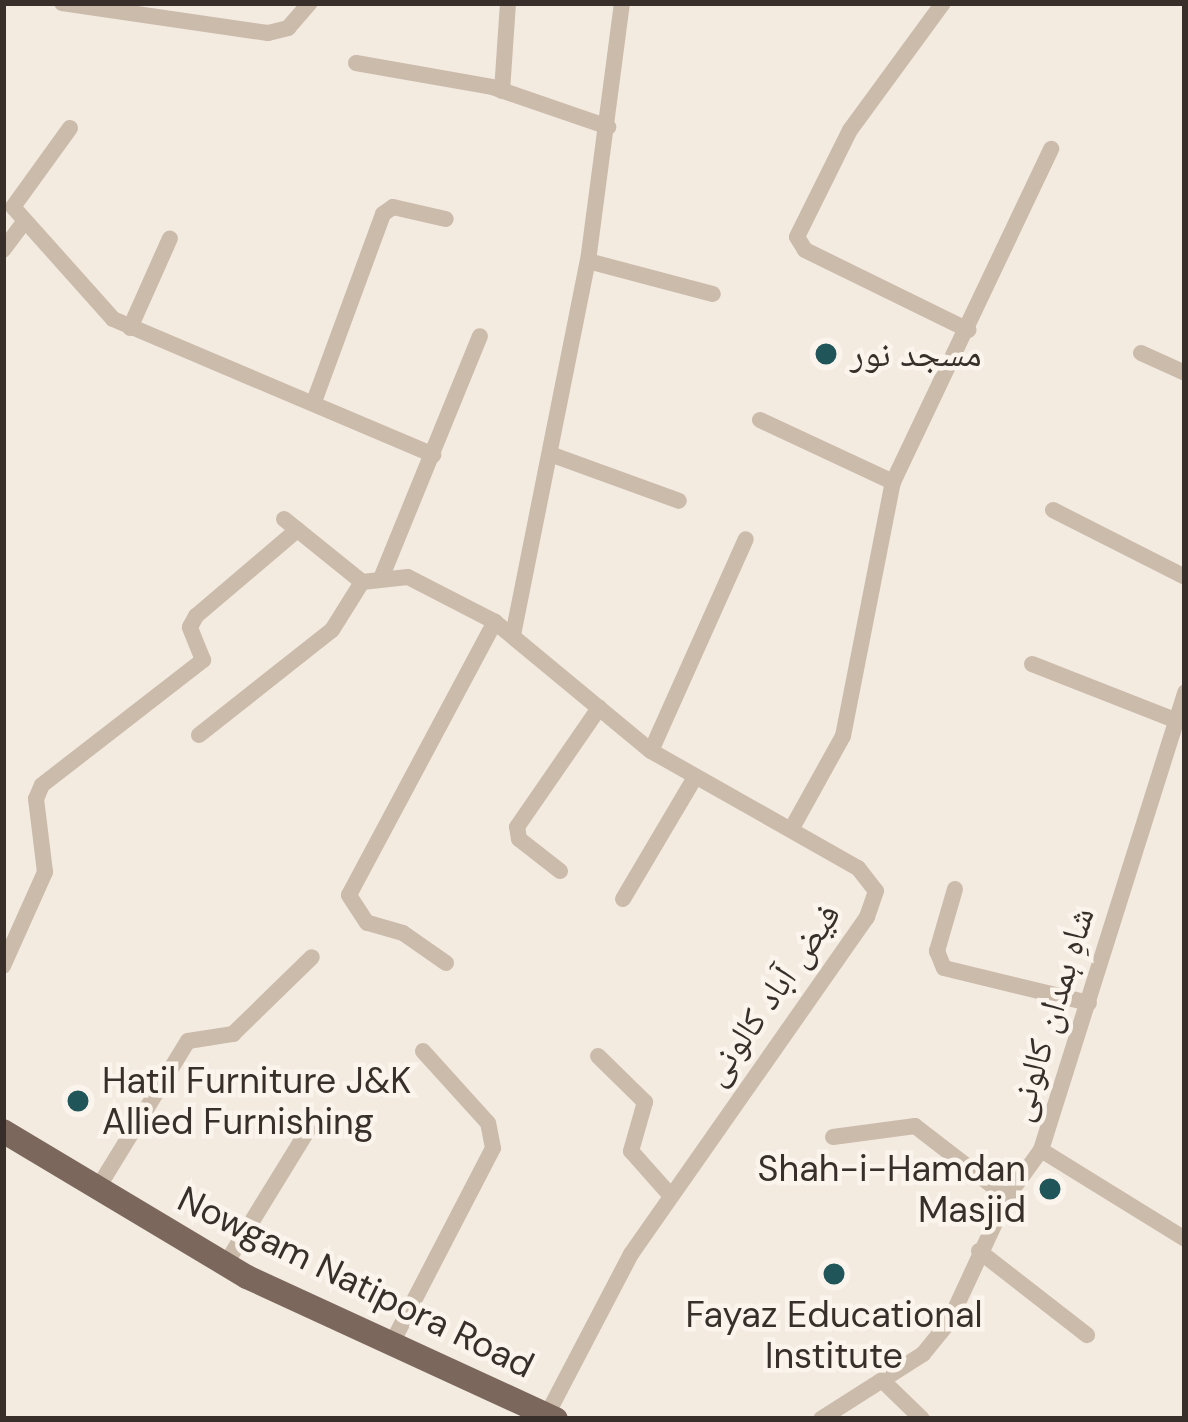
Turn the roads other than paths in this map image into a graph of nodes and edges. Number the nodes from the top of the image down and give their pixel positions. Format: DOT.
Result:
graph roads {
  1 [pos="62,3"];
  2 [pos="310,3"];
  3 [pos="508,3"];
  4 [pos="622,3"];
  5 [pos="943,3"];
  6 [pos="356,63"];
  7 [pos="502,91"];
  8 [pos="70,128"];
  9 [pos="608,128"];
  10 [pos="1051,148"];
  11 [pos="446,219"];
  12 [pos="24,222"];
  13 [pos="170,238"];
  14 [pos="3,250"];
  15 [pos="588,261"];
  16 [pos="713,294"];
  17 [pos="130,328"];
  18 [pos="968,330"];
  19 [pos="480,336"];
  20 [pos="1141,353"];
  21 [pos="1185,373"];
  22 [pos="315,399"];
  23 [pos="760,420"];
  24 [pos="550,454"];
  25 [pos="433,455"];
  26 [pos="893,482"];
  27 [pos="679,501"];
  28 [pos="1053,510"];
  29 [pos="746,539"];
  30 [pos="382,576"];
  31 [pos="1185,577"];
  32 [pos="362,582"];
  33 [pos="495,622"];
  34 [pos="513,635"];
  35 [pos="1032,664"];
  36 [pos="1185,692"];
  37 [pos="598,708"];
  38 [pos="1175,720"];
  39 [pos="199,735"];
  40 [pos="651,751"];
  41 [pos="694,778"];
  42 [pos="792,828"];
  43 [pos="560,871"];
  44 [pos="955,889"];
  45 [pos="622,899"];
  46 [pos="312,957"];
  47 [pos="446,963"];
  48 [pos="3,966"];
  49 [pos="1089,1003"];
  50 [pos="423,1052"];
  51 [pos="598,1055"];
  52 [pos="308,1130"];
  53 [pos="3,1131"];
  54 [pos="833,1137"];
  55 [pos="1041,1150"];
  56 [pos="96,1191"];
  57 [pos="670,1195"];
  58 [pos="1007,1197"];
  59 [pos="1184,1235"];
  60 [pos="980,1251"];
  61 [pos="226,1264"];
  62 [pos="1087,1335"];
  63 [pos="393,1342"];
  64 [pos="886,1384"];
  65 [pos="552,1417"];
  66 [pos="821,1419"];
  67 [pos="922,1419"];
  1 -- 2 [label="street"];
  3 -- 7 [label="street"];
  4 -- 9 [label="street"];
  5 -- 18 [label="street"];
  6 -- 7 [label="street"];
  7 -- 9 [label="street"];
  8 -- 12 [label="street"];
  9 -- 15 [label="street"];
  10 -- 18 [label="street"];
  11 -- 22 [label="street"];
  12 -- 14 [label="street"];
  12 -- 17 [label="street"];
  13 -- 17 [label="street"];
  15 -- 16 [label="street"];
  15 -- 24 [label="street"];
  17 -- 22 [label="street"];
  18 -- 26 [label="street"];
  19 -- 25 [label="street"];
  20 -- 21 [label="street"];
  22 -- 25 [label="street"];
  23 -- 26 [label="street"];
  24 -- 27 [label="street"];
  24 -- 34 [label="street"];
  25 -- 30 [label="street"];
  26 -- 42 [label="street"];
  28 -- 31 [label="street"];
  29 -- 40 [label="street"];
  30 -- 32 [label="street"];
  30 -- 33 [label="street, فیض آباد کالونی"];
  32 -- 39 [label="street"];
  32 -- 48 [label="street"];
  33 -- 34 [label="street, فیض آباد کالونی"];
  33 -- 47 [label="street"];
  34 -- 37 [label="street, فیض آباد کالونی"];
  35 -- 38 [label="street"];
  36 -- 38 [label="street, شاہِ ہمدان کالونی"];
  37 -- 40 [label="street, فیض آباد کالونی"];
  37 -- 43 [label="street"];
  38 -- 49 [label="street, شاہِ ہمدان کالونی"];
  40 -- 41 [label="street, فیض آباد کالونی"];
  41 -- 42 [label="street, فیض آباد کالونی"];
  41 -- 45 [label="street"];
  42 -- 57 [label="street, فیض آباد کالونی"];
  44 -- 49 [label="street"];
  46 -- 56 [label="street"];
  49 -- 55 [label="street, شاہِ ہمدان کالونی"];
  50 -- 63 [label="street"];
  51 -- 57 [label="street"];
  52 -- 61 [label="street"];
  53 -- 56 [label="main road, Nowgam Natipora Road"];
  54 -- 58 [label="street"];
  55 -- 58 [label="street, شاہِ ہمدان کالونی"];
  55 -- 59 [label="street"];
  56 -- 61 [label="main road, Nowgam Natipora Road"];
  57 -- 65 [label="street, فیض آباد کالونی"];
  58 -- 60 [label="street, شاہِ ہمدان کالونی"];
  60 -- 62 [label="street"];
  60 -- 64 [label="street, شاہِ ہمدان کالونی"];
  61 -- 63 [label="main road, Nowgam Natipora Road"];
  63 -- 65 [label="main road, Nowgam Natipora Road"];
  64 -- 66 [label="street, شاہِ ہمدان کالونی"];
  64 -- 67 [label="street"];
}
